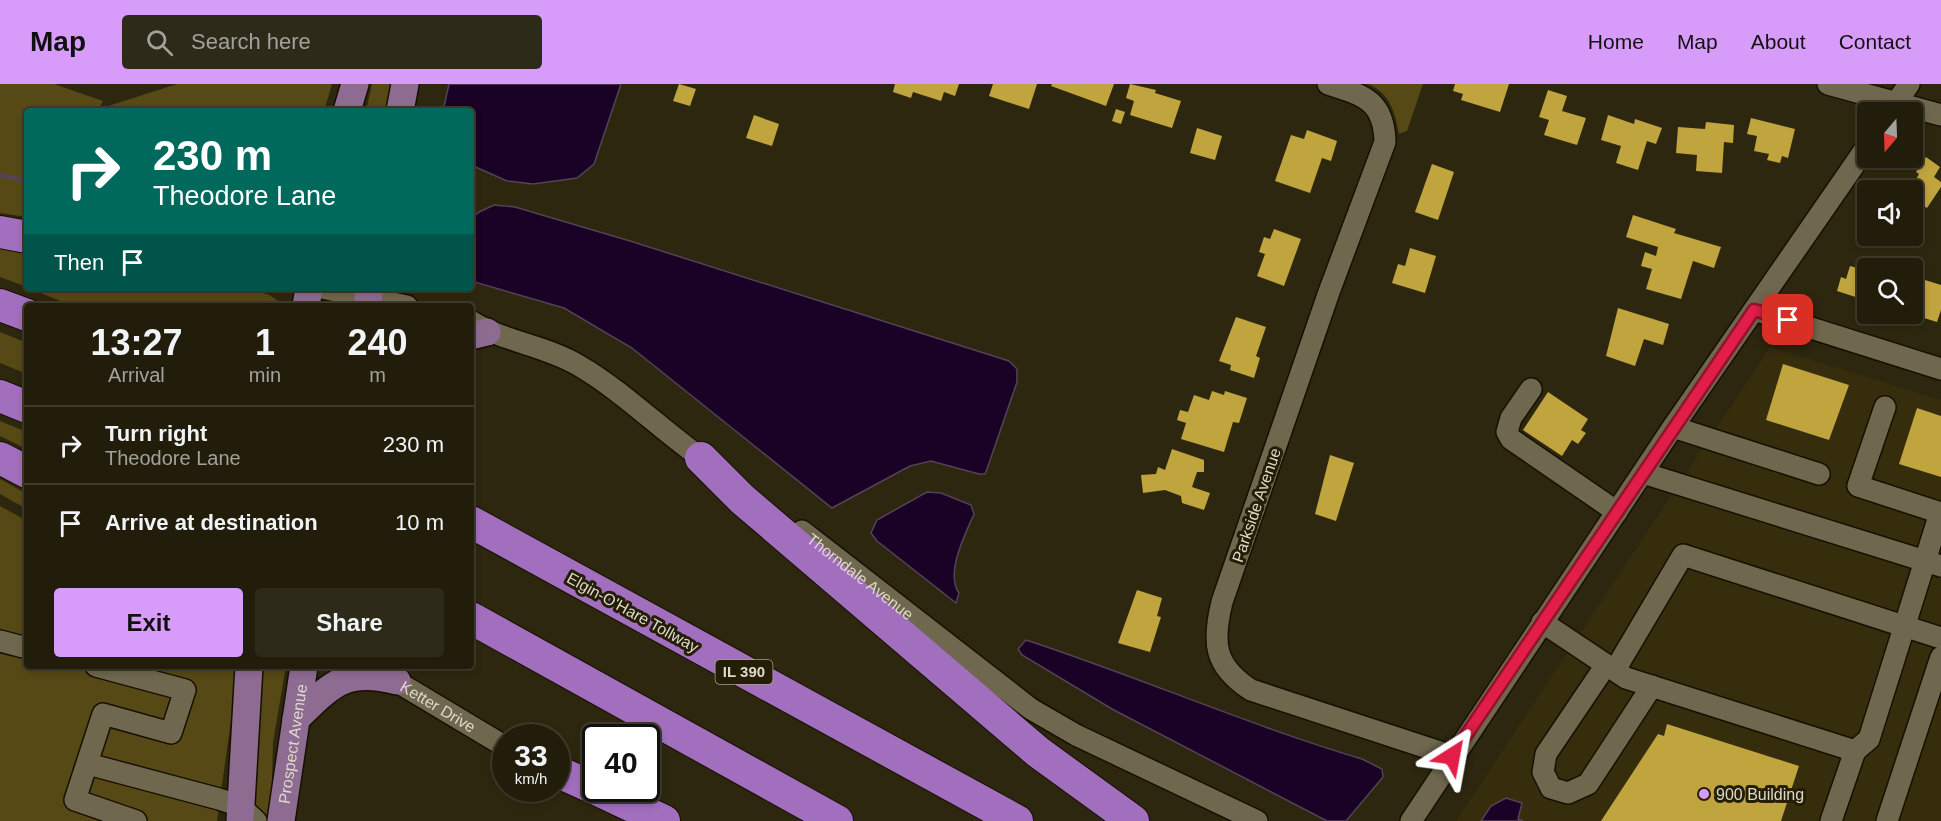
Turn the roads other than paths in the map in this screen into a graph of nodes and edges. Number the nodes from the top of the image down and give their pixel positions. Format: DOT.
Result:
graph roads {
  1 [pos="355,84"];
  2 [pos="405,84"];
  3 [pos="1328,84"];
  4 [pos="1828,84"];
  5 [pos="1909,84"];
  6 [pos="1877,102"];
  7 [pos="1897,102"];
  8 [pos="348,108"];
  9 [pos="401,108"];
  10 [pos="1923,112"];
  11 [pos="1941,115"];
  12 [pos="1857,160"];
  13 [pos="0,232"];
  14 [pos="24,236"];
  15 [pos="337,291"];
  16 [pos="368,297"];
  17 [pos="394,303"];
  18 [pos="0,305"];
  19 [pos="1754,310"];
  20 [pos="24,314"];
  21 [pos="476,330"];
  22 [pos="1941,369"];
  23 [pos="1531,389"];
  24 [pos="0,396"];
  25 [pos="24,406"];
  26 [pos="1885,407"];
  27 [pos="1673,427"];
  28 [pos="0,458"];
  29 [pos="701,458"];
  30 [pos="24,470"];
  31 [pos="1643,473"];
  32 [pos="1819,474"];
  33 [pos="1617,512"];
  34 [pos="1941,513"];
  35 [pos="474,524"];
  36 [pos="1933,563"];
  37 [pos="474,620"];
  38 [pos="1542,622"];
  39 [pos="1905,626"];
  40 [pos="1941,638"];
  41 [pos="0,641"];
  42 [pos="24,647"];
  43 [pos="1941,657"];
  44 [pos="1610,668"];
  45 [pos="107,669"];
  46 [pos="249,669"];
  47 [pos="304,669"];
  48 [pos="376,669"];
  49 [pos="397,681"];
  50 [pos="1652,686"];
  51 [pos="296,719"];
  52 [pos="492,739"];
  53 [pos="1855,751"];
  54 [pos="1452,756"];
  55 [pos="88,764"];
  56 [pos="570,785"];
  57 [pos="624,802"];
  58 [pos="245,816"];
  59 [pos="1834,820"];
  60 [pos="136,821"];
  61 [pos="281,821"];
  62 [pos="629,821"];
  63 [pos="664,821"];
  64 [pos="837,821"];
  65 [pos="1017,821"];
  66 [pos="1133,821"];
  67 [pos="1257,821"];
  68 [pos="1410,821"];
  69 [pos="1887,821"];
  1 -- 8 [label="main road"];
  2 -- 9 [label="main road"];
  3 -- 54 [label="street, Parkside Avenue"];
  4 -- 6 [label="street"];
  5 -- 7 [label="street"];
  10 -- 11 [label="street"];
  12 -- 19 [label="street"];
  13 -- 14 [label="highway"];
  15 -- 16 [label="street"];
  16 -- 17 [label="street"];
  18 -- 20 [label="highway"];
  19 -- 22 [label="street"];
  19 -- 27 [label="street"];
  21 -- 29 [label="street, Thorndale Avenue"];
  23 -- 33 [label="street"];
  24 -- 25 [label="highway"];
  26 -- 34 [label="street"];
  27 -- 31 [label="street"];
  27 -- 32 [label="street"];
  28 -- 30 [label="highway"];
  29 -- 66 [label="highway"];
  29 -- 67 [label="street, Thorndale Avenue"];
  31 -- 33 [label="street"];
  31 -- 36 [label="street"];
  33 -- 38 [label="street"];
  34 -- 36 [label="street"];
  35 -- 65 [label="highway, Elgin-O'Hare Tollway / IL 390"];
  36 -- 39 [label="street"];
  37 -- 64 [label="highway"];
  38 -- 44 [label="street"];
  38 -- 54 [label="street"];
  39 -- 40 [label="street"];
  39 -- 44 [label="street"];
  39 -- 53 [label="street"];
  41 -- 42 [label="street"];
  43 -- 69 [label="street"];
  44 -- 50 [label="street"];
  44 -- 50 [label="street"];
  45 -- 55 [label="street"];
  46 -- 58 [label="main road"];
  47 -- 51 [label="main road, Prospect Avenue"];
  48 -- 49 [label="street, Ketter Drive"];
  49 -- 51 [label="main road"];
  49 -- 52 [label="street, Ketter Drive"];
  50 -- 53 [label="street"];
  51 -- 61 [label="main road, Prospect Avenue"];
  53 -- 59 [label="street"];
  54 -- 68 [label="street"];
  55 -- 58 [label="street"];
  55 -- 60 [label="street"];
  56 -- 62 [label="street"];
  57 -- 63 [label="highway"];
}
